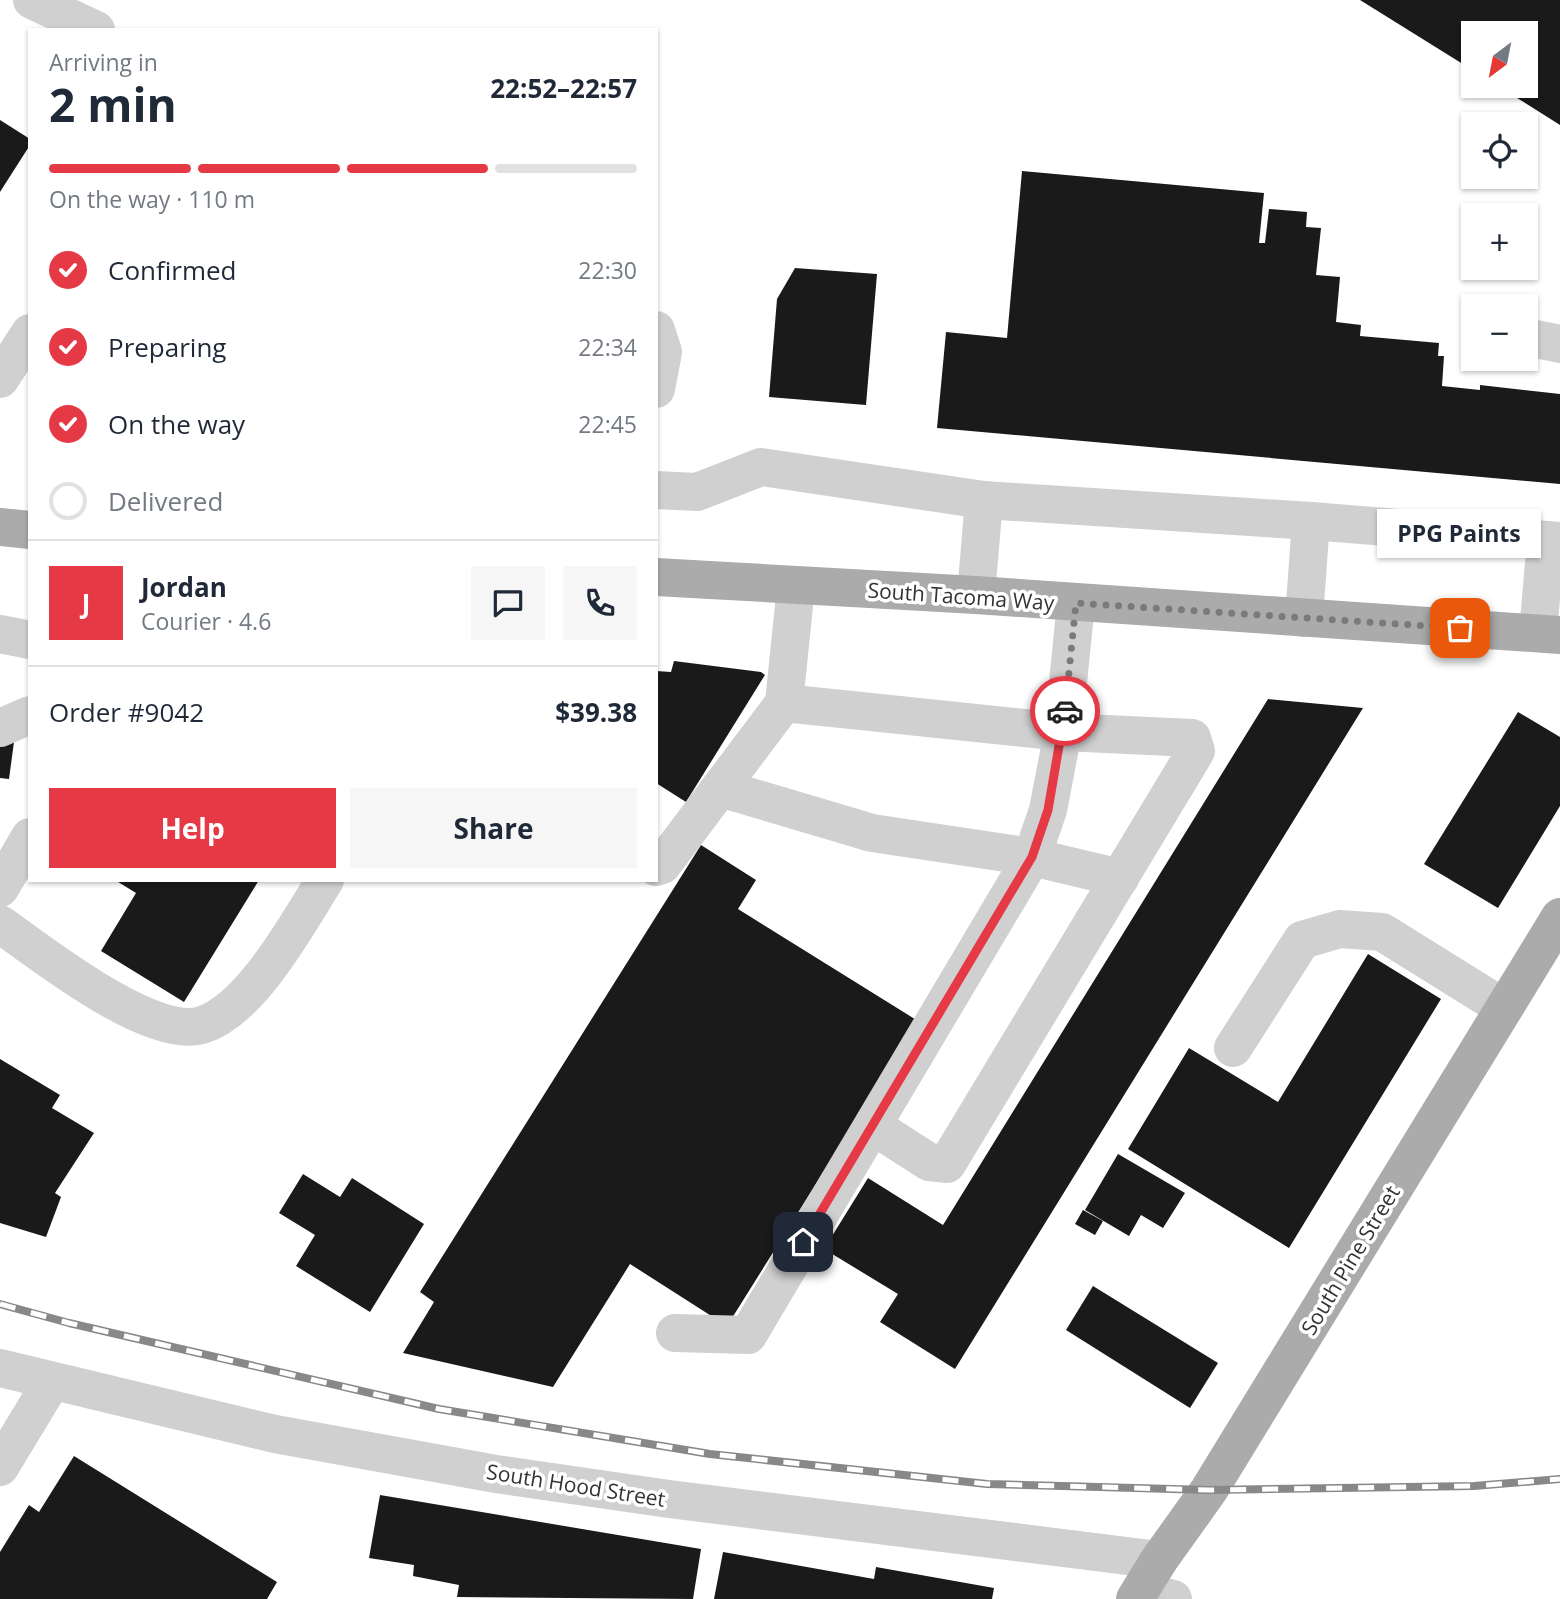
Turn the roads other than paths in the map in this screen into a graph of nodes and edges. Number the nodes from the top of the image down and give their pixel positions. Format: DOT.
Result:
graph roads {
  1 [pos="32,0"];
  2 [pos="92,28"];
  3 [pos="28,336"];
  4 [pos="658,336"];
  5 [pos="1538,339"];
  6 [pos="1560,344"];
  7 [pos="658,378"];
  8 [pos="0,379"];
  9 [pos="658,490"];
  10 [pos="984,500"];
  11 [pos="1311,521"];
  12 [pos="0,527"];
  13 [pos="28,530"];
  14 [pos="1553,541"];
  15 [pos="658,577"];
  16 [pos="796,586"];
  17 [pos="976,595"];
  18 [pos="1076,603"];
  19 [pos="1304,618"];
  20 [pos="0,634"];
  21 [pos="1549,634"];
  22 [pos="28,640"];
  23 [pos="783,703"];
  24 [pos="28,716"];
  25 [pos="0,728"];
  26 [pos="1063,732"];
  27 [pos="720,788"];
  28 [pos="28,840"];
  29 [pos="1032,857"];
  30 [pos="658,866"];
  31 [pos="1119,878"];
  32 [pos="324,882"];
  33 [pos="0,888"];
  34 [pos="1560,917"];
  35 [pos="0,924"];
  36 [pos="1504,1008"];
  37 [pos="1233,1048"];
  38 [pos="873,1126"];
  39 [pos="675,1333"];
  40 [pos="0,1368"];
  41 [pos="51,1381"];
  42 [pos="0,1467"];
  43 [pos="1152,1587"];
  1 -- 2 [label="street"];
  3 -- 8 [label="street"];
  4 -- 7 [label="street"];
  5 -- 6 [label="street"];
  9 -- 10 [label="street"];
  10 -- 11 [label="street"];
  10 -- 17 [label="street"];
  11 -- 14 [label="street"];
  11 -- 19 [label="street"];
  12 -- 13 [label="main road"];
  14 -- 21 [label="street"];
  15 -- 16 [label="main road, South Tacoma Way"];
  16 -- 17 [label="main road, South Tacoma Way"];
  16 -- 23 [label="street"];
  17 -- 18 [label="main road, South Tacoma Way"];
  18 -- 19 [label="main road, South Tacoma Way"];
  18 -- 26 [label="street"];
  19 -- 21 [label="main road, South Tacoma Way"];
  20 -- 22 [label="street"];
  23 -- 26 [label="street"];
  23 -- 27 [label="street"];
  24 -- 25 [label="street"];
  26 -- 29 [label="street"];
  26 -- 31 [label="street"];
  27 -- 29 [label="street"];
  27 -- 30 [label="street"];
  28 -- 33 [label="street"];
  29 -- 31 [label="street"];
  29 -- 38 [label="street"];
  31 -- 38 [label="street"];
  32 -- 35 [label="street"];
  34 -- 36 [label="main road, South Pine Street"];
  36 -- 37 [label="street"];
  36 -- 43 [label="main road, South Pine Street"];
  38 -- 39 [label="street"];
  40 -- 41 [label="street, South Hood Street"];
  41 -- 42 [label="street"];
  41 -- 43 [label="street, South Hood Street"];
}
